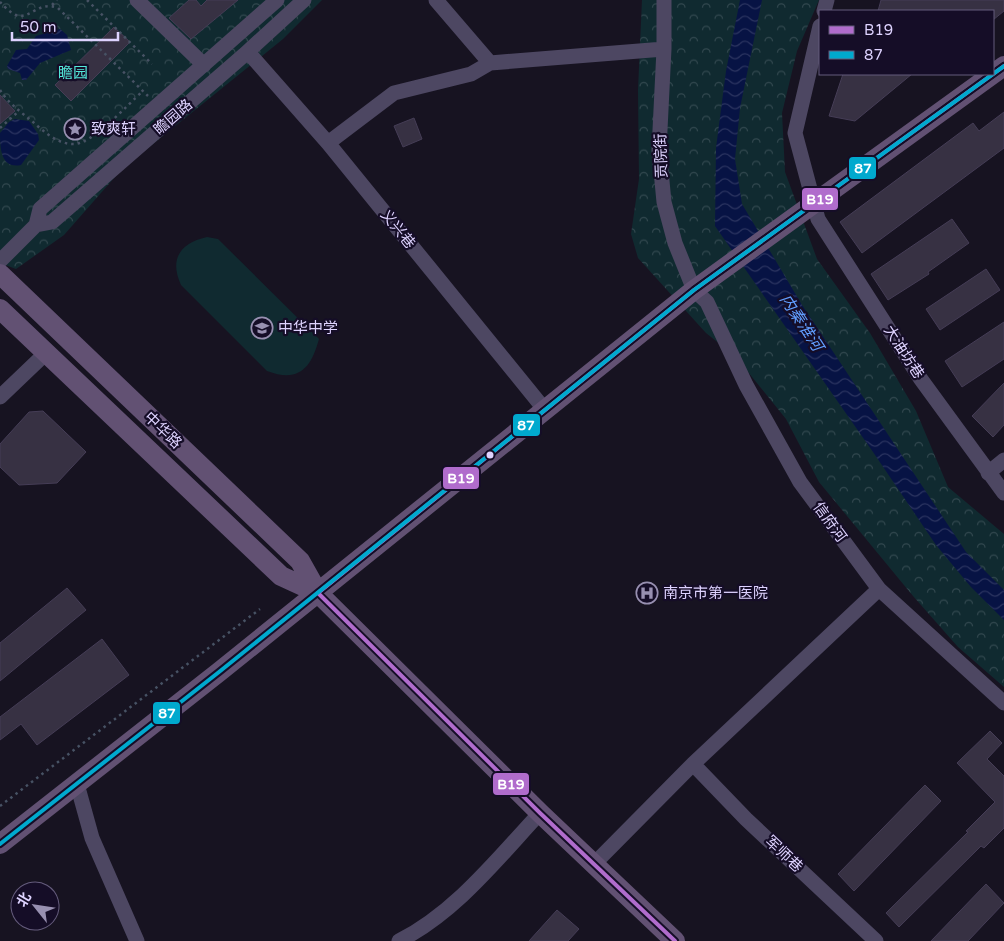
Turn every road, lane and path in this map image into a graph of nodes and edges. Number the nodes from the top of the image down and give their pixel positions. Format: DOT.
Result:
graph roads {
  1 [pos="57,0"];
  2 [pos="87,0"];
  3 [pos="137,0"];
  4 [pos="277,0"];
  5 [pos="304,0"];
  6 [pos="436,0"];
  7 [pos="664,0"];
  8 [pos="0,2"];
  9 [pos="52,5"];
  10 [pos="251,24"];
  11 [pos="819,30"];
  12 [pos="263,38"];
  13 [pos="231,41"];
  14 [pos="664,49"];
  15 [pos="246,53"];
  16 [pos="490,63"];
  17 [pos="152,64"];
  18 [pos="204,65"];
  19 [pos="992,75"];
  20 [pos="0,90"];
  21 [pos="19,110"];
  22 [pos="0,128"];
  23 [pos="328,143"];
  24 [pos="808,208"];
  25 [pos="36,225"];
  26 [pos="0,261"];
  27 [pos="0,274"];
  28 [pos="700,296"];
  29 [pos="0,309"];
  30 [pos="46,353"];
  31 [pos="0,397"];
  32 [pos="545,410"];
  33 [pos="1004,460"];
  34 [pos="988,473"];
  35 [pos="1004,493"];
  36 [pos="879,589"];
  37 [pos="318,593"];
  38 [pos="260,609"];
  39 [pos="1004,703"];
  40 [pos="693,764"];
  41 [pos="77,784"];
  42 [pos="0,806"];
  43 [pos="540,813"];
  44 [pos="0,844"];
  45 [pos="594,864"];
  46 [pos="402,940"];
  47 [pos="137,941"];
  48 [pos="675,941"];
  49 [pos="876,941"];
  1 -- 9 [label="path"];
  2 -- 17 [label="path"];
  3 -- 18 [label="street"];
  4 -- 10 [label="street, 瞻园路"];
  5 -- 12 [label="street, 瞻园路"];
  6 -- 16 [label="street"];
  7 -- 14 [label="street, 贡院街"];
  8 -- 9 [label="path"];
  9 -- 21 [label="path"];
  10 -- 12 [label="street"];
  10 -- 13 [label="street, 瞻园路"];
  11 -- 24 [label="street, 大油坊巷"];
  12 -- 15 [label="street, 瞻园路"];
  13 -- 15 [label="street, 义兴巷"];
  13 -- 18 [label="street, 瞻园路"];
  14 -- 16 [label="street"];
  14 -- 28 [label="street, 贡院街"];
  15 -- 23 [label="street, 义兴巷"];
  15 -- 25 [label="street, 瞻园路"];
  16 -- 23 [label="street"];
  18 -- 25 [label="street, 瞻园路"];
  19 -- 24 [label="main road"];
  20 -- 21 [label="path"];
  21 -- 22 [label="path"];
  23 -- 32 [label="street, 义兴巷"];
  24 -- 28 [label="main road"];
  24 -- 34 [label="street, 大油坊巷"];
  25 -- 26 [label="street, 瞻园路"];
  27 -- 37 [label="main road, 中华路"];
  28 -- 32 [label="main road"];
  28 -- 36 [label="street, 信府河"];
  29 -- 30 [label="main road, 中华路"];
  30 -- 31 [label="street"];
  30 -- 37 [label="main road, 中华路"];
  32 -- 37 [label="main road"];
  33 -- 34 [label="street"];
  34 -- 35 [label="street, 大油坊巷"];
  36 -- 39 [label="street, 信府河"];
  36 -- 40 [label="street"];
  37 -- 41 [label="main road"];
  37 -- 43 [label="main road, 中华路"];
  38 -- 42 [label="path"];
  40 -- 45 [label="street"];
  40 -- 49 [label="street, 军师巷"];
  41 -- 44 [label="main road"];
  41 -- 47 [label="street"];
  43 -- 45 [label="main road, 中华路"];
  43 -- 46 [label="street"];
  45 -- 48 [label="main road, 中华路"];
}
